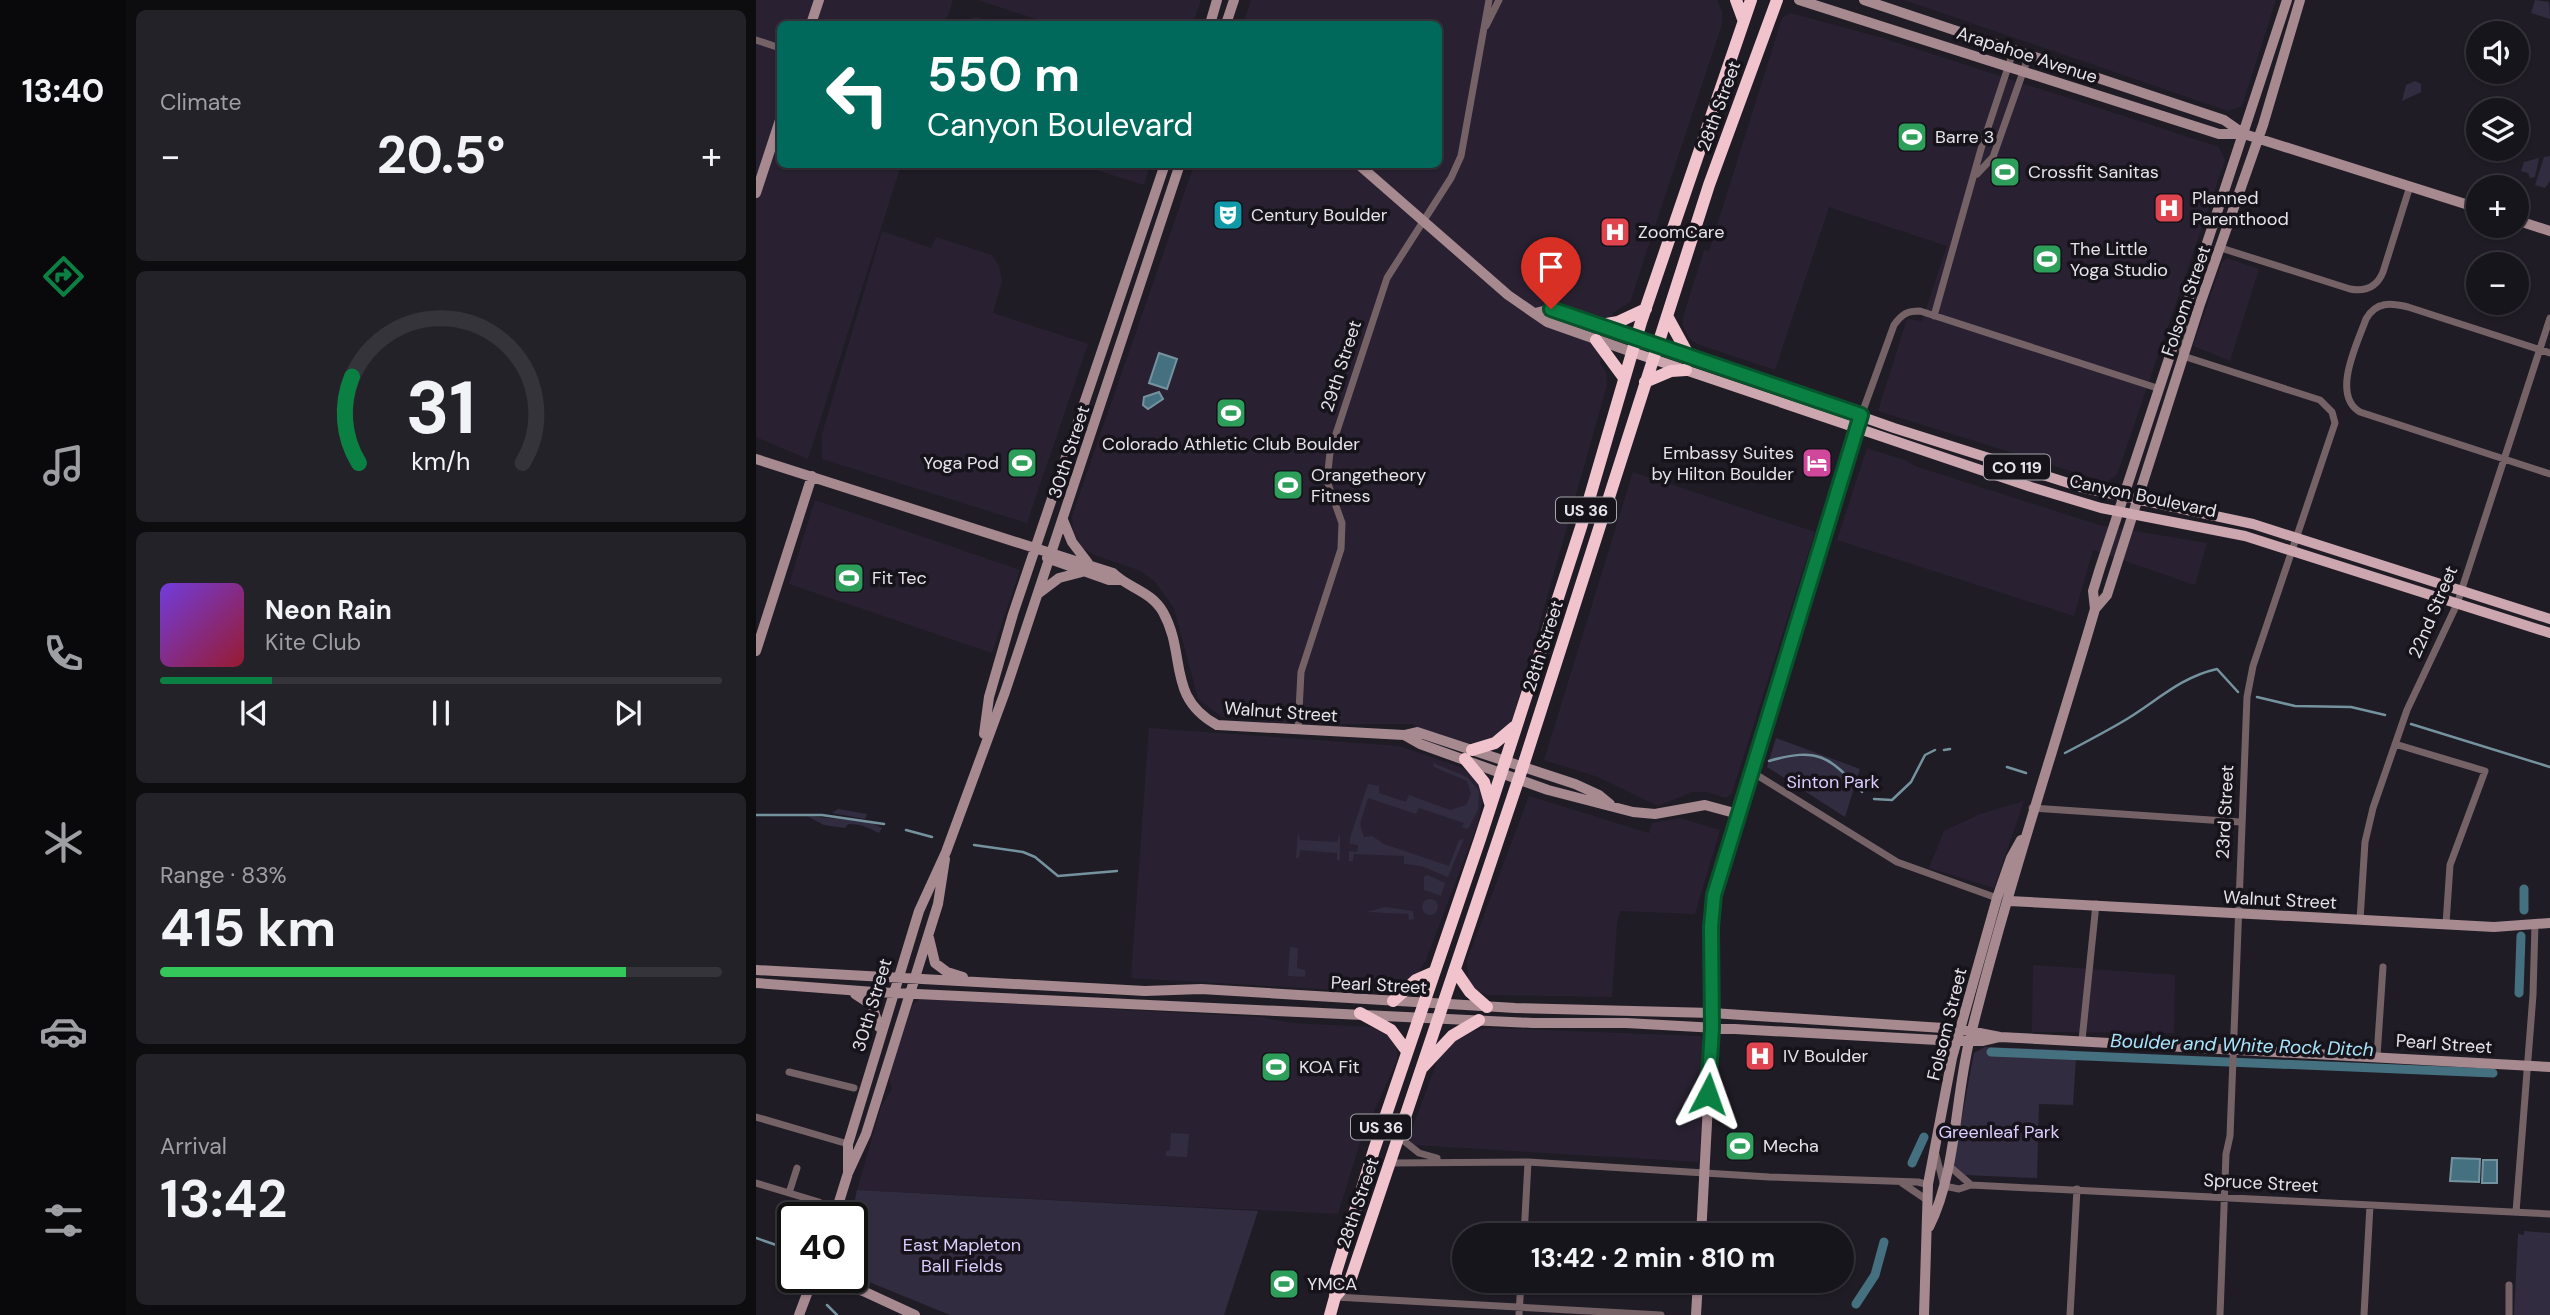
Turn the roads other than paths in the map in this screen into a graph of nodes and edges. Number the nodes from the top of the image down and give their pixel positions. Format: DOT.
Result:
graph roads {
  1 [pos="819,0"];
  2 [pos="1217,0"];
  3 [pos="1234,0"];
  4 [pos="1489,0"];
  5 [pos="1499,0"];
  6 [pos="1736,0"];
  7 [pos="1751,0"];
  8 [pos="1777,0"];
  9 [pos="1799,0"];
  10 [pos="1864,0"];
  11 [pos="2287,0"];
  12 [pos="2300,0"];
  13 [pos="1743,19"];
  14 [pos="812,21"];
  15 [pos="1210,21"];
  16 [pos="1227,21"];
  17 [pos="1485,26"];
  18 [pos="756,40"];
  19 [pos="777,47"];
  20 [pos="2014,49"];
  21 [pos="2029,55"];
  22 [pos="2009,65"];
  23 [pos="2023,70"];
  24 [pos="777,129"];
  25 [pos="2244,134"];
  26 [pos="2257,138"];
  27 [pos="1164,168"];
  28 [pos="1179,168"];
  29 [pos="1363,168"];
  30 [pos="1977,174"];
  31 [pos="2410,186"];
  32 [pos="756,192"];
  33 [pos="2466,204"];
  34 [pos="1424,220"];
  35 [pos="2529,224"];
  36 [pos="2550,231"];
  37 [pos="2221,248"];
  38 [pos="1646,309"];
  39 [pos="2184,309"];
  40 [pos="1535,313"];
  41 [pos="1667,316"];
  42 [pos="1934,316"];
  43 [pos="2550,318"];
  44 [pos="1601,325"];
  45 [pos="1637,338"];
  46 [pos="1596,340"];
  47 [pos="1657,345"];
  48 [pos="2540,350"];
  49 [pos="1632,352"];
  50 [pos="2550,353"];
  51 [pos="2183,356"];
  52 [pos="1652,359"];
  53 [pos="1688,364"];
  54 [pos="1624,378"];
  55 [pos="1645,382"];
  56 [pos="2157,388"];
  57 [pos="1861,415"];
  58 [pos="1856,430"];
  59 [pos="756,459"];
  60 [pos="2504,460"];
  61 [pos="2550,474"];
  62 [pos="812,476"];
  63 [pos="2122,496"];
  64 [pos="2137,499"];
  65 [pos="2118,511"];
  66 [pos="2132,514"];
  67 [pos="1063,520"];
  68 [pos="2297,537"];
  69 [pos="1036,549"];
  70 [pos="2292,550"];
  71 [pos="1051,556"];
  72 [pos="1086,568"];
  73 [pos="2461,592"];
  74 [pos="1039,593"];
  75 [pos="2457,604"];
  76 [pos="2095,609"];
  77 [pos="2550,619"];
  78 [pos="2550,633"];
  79 [pos="756,651"];
  80 [pos="1517,724"];
  81 [pos="1298,730"];
  82 [pos="2395,744"];
  83 [pos="982,748"];
  84 [pos="1469,754"];
  85 [pos="1503,766"];
  86 [pos="1520,772"];
  87 [pos="1752,772"];
  88 [pos="1491,804"];
  89 [pos="2032,808"];
  90 [pos="1738,814"];
  91 [pos="2240,822"];
  92 [pos="2024,834"];
  93 [pos="946,852"];
  94 [pos="1997,898"];
  95 [pos="2009,901"];
  96 [pos="2096,904"];
  97 [pos="2237,913"];
  98 [pos="2360,920"];
  99 [pos="2550,923"];
  100 [pos="2446,924"];
  101 [pos="2535,924"];
  102 [pos="930,925"];
  103 [pos="2383,967"];
  104 [pos="756,970"];
  105 [pos="1455,970"];
  106 [pos="1432,973"];
  107 [pos="897,978"];
  108 [pos="913,979"];
  109 [pos="988,982"];
  110 [pos="756,983"];
  111 [pos="844,990"];
  112 [pos="908,992"];
  113 [pos="892,993"];
  114 [pos="1393,1001"];
  115 [pos="1422,1003"];
  116 [pos="1443,1004"];
  117 [pos="1487,1007"];
  118 [pos="1653,1011"];
  119 [pos="1360,1013"];
  120 [pos="1712,1013"];
  121 [pos="1417,1017"];
  122 [pos="1439,1018"];
  123 [pos="1479,1020"];
  124 [pos="1865,1023"];
  125 [pos="1577,1024"];
  126 [pos="1712,1028"];
  127 [pos="1959,1029"];
  128 [pos="1972,1030"];
  129 [pos="1808,1033"];
  130 [pos="879,1036"];
  131 [pos="2000,1037"];
  132 [pos="2082,1040"];
  133 [pos="1956,1041"];
  134 [pos="1969,1042"];
  135 [pos="1406,1050"];
  136 [pos="2232,1052"];
  137 [pos="2377,1056"];
  138 [pos="2526,1066"];
  139 [pos="2550,1067"];
  140 [pos="1423,1068"];
  141 [pos="789,1072"];
  142 [pos="854,1088"];
  143 [pos="756,1117"];
  144 [pos="1399,1137"];
  145 [pos="848,1144"];
  146 [pos="1935,1151"];
  147 [pos="1444,1160"];
  148 [pos="1528,1162"];
  149 [pos="1390,1163"];
  150 [pos="1947,1164"];
  151 [pos="797,1168"];
  152 [pos="848,1172"];
  153 [pos="1705,1173"];
  154 [pos="1901,1182"];
  155 [pos="756,1183"];
  156 [pos="1923,1183"];
  157 [pos="1971,1185"];
  158 [pos="1948,1187"];
  159 [pos="2077,1189"];
  160 [pos="789,1193"];
  161 [pos="2225,1197"];
  162 [pos="1927,1200"];
  163 [pos="819,1202"];
  164 [pos="839,1202"];
  165 [pos="2370,1205"];
  166 [pos="2516,1212"];
  167 [pos="2550,1214"];
  168 [pos="1934,1217"];
  169 [pos="1525,1223"];
  170 [pos="1702,1223"];
  171 [pos="1929,1227"];
  172 [pos="2509,1285"];
  173 [pos="809,1293"];
  174 [pos="867,1293"];
  175 [pos="1520,1293"];
  176 [pos="1697,1293"];
  177 [pos="1335,1297"];
  178 [pos="1519,1311"];
  179 [pos="799,1315"];
  180 [pos="915,1315"];
  181 [pos="1329,1315"];
  182 [pos="1661,1315"];
  183 [pos="1696,1315"];
  184 [pos="1924,1315"];
  185 [pos="2070,1315"];
  186 [pos="2220,1315"];
  187 [pos="2364,1315"];
  188 [pos="2509,1315"];
  1 -- 14 [label="main road"];
  2 -- 15 [label="main road"];
  3 -- 16 [label="main road"];
  4 -- 17 [label="street, 29th Street"];
  5 -- 17 [label="street, 29th Street"];
  6 -- 13 [label="highway"];
  7 -- 13 [label="highway, 28th Street / US 36"];
  8 -- 41 [label="highway, 28th Street / US 36"];
  9 -- 22 [label="main road, Arapahoe Avenue"];
  10 -- 20 [label="main road, Arapahoe Avenue"];
  11 -- 25 [label="main road, Folsom Street"];
  12 -- 26 [label="main road, Folsom Street"];
  13 -- 38 [label="highway, 28th Street / US 36"];
  17 -- 34 [label="street, 29th Street"];
  18 -- 19 [label="street"];
  20 -- 21 [label="main road, Arapahoe Avenue"];
  20 -- 22 [label="street"];
  21 -- 23 [label="street"];
  21 -- 25 [label="main road, Arapahoe Avenue"];
  22 -- 23 [label="main road, Arapahoe Avenue"];
  22 -- 30 [label="street"];
  23 -- 25 [label="main road, Arapahoe Avenue"];
  23 -- 30 [label="street"];
  24 -- 32 [label="main road"];
  25 -- 26 [label="main road, Arapahoe Avenue"];
  25 -- 39 [label="main road, Folsom Street"];
  26 -- 31 [label="main road, Arapahoe Avenue"];
  26 -- 37 [label="main road, Folsom Street"];
  27 -- 69 [label="main road, 30th Street"];
  28 -- 67 [label="main road, 30th Street"];
  29 -- 34 [label="main road, Canyon Boulevard"];
  30 -- 42 [label="street"];
  31 -- 33 [label="main road, Arapahoe Avenue"];
  31 -- 37 [label="street"];
  34 -- 40 [label="main road, Canyon Boulevard"];
  34 -- 81 [label="street, 29th Street"];
  35 -- 36 [label="main road"];
  37 -- 51 [label="main road, Folsom Street"];
  38 -- 44 [label="highway"];
  38 -- 45 [label="highway, 28th Street / US 36"];
  39 -- 51 [label="street"];
  39 -- 56 [label="main road, Folsom Street"];
  40 -- 44 [label="main road, Canyon Boulevard"];
  40 -- 46 [label="main road, Canyon Boulevard"];
  41 -- 47 [label="highway, 28th Street / US 36"];
  41 -- 53 [label="highway"];
  42 -- 56 [label="street"];
  42 -- 57 [label="street"];
  43 -- 48 [label="street, 22nd Street"];
  44 -- 45 [label="main road, Canyon Boulevard"];
  45 -- 47 [label="main road, Canyon Boulevard / CO 119"];
  45 -- 49 [label="highway, 28th Street / US 36"];
  46 -- 49 [label="main road, Canyon Boulevard"];
  46 -- 54 [label="highway"];
  47 -- 52 [label="highway, 28th Street / US 36"];
  47 -- 53 [label="main road, Canyon Boulevard / CO 119"];
  48 -- 50 [label="street"];
  48 -- 60 [label="street, 22nd Street"];
  48 -- 60 [label="street"];
  49 -- 52 [label="main road, Canyon Boulevard"];
  49 -- 54 [label="highway, 28th Street / US 36"];
  51 -- 64 [label="main road, Folsom Street"];
  51 -- 68 [label="street, 23rd Street"];
  52 -- 53 [label="main road, Canyon Boulevard"];
  52 -- 55 [label="highway, 28th Street / US 36"];
  53 -- 55 [label="highway"];
  53 -- 57 [label="main road, Canyon Boulevard / CO 119"];
  53 -- 58 [label="main road, Canyon Boulevard / CO 119"];
  54 -- 80 [label="highway, 28th Street / US 36"];
  55 -- 86 [label="highway, 28th Street / US 36"];
  56 -- 63 [label="main road, Folsom Street"];
  57 -- 58 [label="main road"];
  57 -- 63 [label="main road, Canyon Boulevard / CO 119"];
  58 -- 65 [label="main road, Canyon Boulevard / CO 119"];
  58 -- 87 [label="main road"];
  59 -- 62 [label="main road, Walnut Street"];
  60 -- 61 [label="street"];
  60 -- 73 [label="street, 22nd Street"];
  62 -- 69 [label="main road, Walnut Street"];
  62 -- 79 [label="main road"];
  63 -- 64 [label="main road, Canyon Boulevard / CO 119"];
  63 -- 65 [label="main road, Folsom Street"];
  64 -- 66 [label="main road, Folsom Street"];
  64 -- 68 [label="main road, Canyon Boulevard / CO 119"];
  65 -- 66 [label="main road, Canyon Boulevard / CO 119"];
  65 -- 76 [label="main road, Folsom Street"];
  66 -- 70 [label="main road, Canyon Boulevard / CO 119"];
  66 -- 76 [label="main road, Folsom Street"];
  67 -- 71 [label="main road, 30th Street"];
  67 -- 72 [label="main road"];
  68 -- 70 [label="street, 23rd Street"];
  68 -- 73 [label="main road, Canyon Boulevard / CO 119"];
  69 -- 71 [label="main road, Walnut Street"];
  69 -- 83 [label="main road, 30th Street"];
  70 -- 75 [label="main road, Canyon Boulevard / CO 119"];
  70 -- 91 [label="street, 23rd Street"];
  71 -- 72 [label="main road, Walnut Street"];
  71 -- 74 [label="main road, 30th Street"];
  72 -- 74 [label="main road"];
  72 -- 81 [label="main road, Walnut Street"];
  73 -- 75 [label="street, 22nd Street"];
  73 -- 77 [label="main road, Canyon Boulevard / CO 119"];
  74 -- 83 [label="main road, 30th Street"];
  75 -- 78 [label="main road, Canyon Boulevard / CO 119"];
  75 -- 82 [label="street, 22nd Street"];
  76 -- 89 [label="main road, Folsom Street"];
  80 -- 84 [label="highway"];
  80 -- 85 [label="highway, 28th Street / US 36"];
  81 -- 84 [label="main road, Walnut Street"];
  82 -- 98 [label="street, 22nd Street"];
  82 -- 100 [label="street"];
  83 -- 93 [label="main road, 30th Street"];
  84 -- 85 [label="main road, Walnut Street"];
  84 -- 88 [label="highway"];
  85 -- 86 [label="main road, Walnut Street"];
  85 -- 88 [label="highway, 28th Street / US 36"];
  86 -- 90 [label="main road, Walnut Street"];
  86 -- 105 [label="highway, 28th Street / US 36"];
  87 -- 90 [label="main road"];
  87 -- 94 [label="street"];
  88 -- 106 [label="highway, 28th Street / US 36"];
  89 -- 91 [label="street"];
  89 -- 92 [label="main road, Folsom Street"];
  90 -- 120 [label="main road"];
  91 -- 97 [label="street, 23rd Street"];
  92 -- 94 [label="main road, Folsom Street"];
  92 -- 95 [label="main road, Folsom Street"];
  93 -- 102 [label="main road, 30th Street"];
  93 -- 107 [label="main road, 30th Street"];
  94 -- 127 [label="main road, Folsom Street"];
  95 -- 96 [label="main road, Walnut Street"];
  95 -- 128 [label="main road, Folsom Street"];
  96 -- 97 [label="main road, Walnut Street"];
  96 -- 132 [label="street"];
  97 -- 98 [label="main road, Walnut Street"];
  97 -- 136 [label="street, 23rd Street"];
  98 -- 100 [label="main road, Walnut Street"];
  99 -- 101 [label="main road, Walnut Street"];
  100 -- 101 [label="main road, Walnut Street"];
  101 -- 138 [label="street"];
  102 -- 108 [label="main road, 30th Street"];
  102 -- 109 [label="main road"];
  103 -- 137 [label="street"];
  104 -- 107 [label="main road, Pearl Street"];
  105 -- 116 [label="highway, 28th Street / US 36"];
  105 -- 117 [label="highway"];
  106 -- 114 [label="highway"];
  106 -- 115 [label="highway, 28th Street / US 36"];
  107 -- 108 [label="main road, Pearl Street"];
  107 -- 113 [label="main road, 30th Street"];
  108 -- 109 [label="main road, Pearl Street"];
  108 -- 112 [label="main road, 30th Street"];
  109 -- 114 [label="main road, Pearl Street"];
  110 -- 111 [label="main road, Pearl Street"];
  111 -- 113 [label="main road, Pearl Street"];
  111 -- 130 [label="main road"];
  112 -- 113 [label="main road, Pearl Street"];
  112 -- 119 [label="main road, Pearl Street"];
  112 -- 152 [label="main road, 30th Street"];
  113 -- 130 [label="main road, 30th Street"];
  114 -- 115 [label="main road, Pearl Street"];
  115 -- 116 [label="main road, Pearl Street"];
  115 -- 121 [label="highway, 28th Street / US 36"];
  116 -- 117 [label="main road, Pearl Street"];
  116 -- 122 [label="highway, 28th Street / US 36"];
  117 -- 118 [label="main road, Pearl Street"];
  118 -- 120 [label="main road, Pearl Street"];
  118 -- 125 [label="main road"];
  119 -- 121 [label="main road, Pearl Street"];
  119 -- 135 [label="highway"];
  120 -- 124 [label="main road, Pearl Street"];
  120 -- 126 [label="main road"];
  121 -- 122 [label="main road, Pearl Street"];
  121 -- 135 [label="highway, 28th Street / US 36"];
  122 -- 123 [label="main road, Pearl Street"];
  122 -- 140 [label="highway, 28th Street / US 36"];
  123 -- 125 [label="main road, Pearl Street"];
  123 -- 140 [label="highway"];
  124 -- 127 [label="main road, Pearl Street"];
  124 -- 129 [label="main road"];
  125 -- 126 [label="main road, Pearl Street"];
  126 -- 129 [label="main road, Pearl Street"];
  126 -- 153 [label="main road"];
  127 -- 128 [label="main road, Pearl Street"];
  127 -- 133 [label="main road, Folsom Street"];
  128 -- 131 [label="main road, Pearl Street"];
  128 -- 134 [label="main road, Folsom Street"];
  129 -- 133 [label="main road, Pearl Street"];
  130 -- 145 [label="main road, 30th Street"];
  131 -- 132 [label="main road, Pearl Street"];
  131 -- 134 [label="main road, Pearl Street"];
  132 -- 136 [label="main road, Pearl Street"];
  133 -- 134 [label="main road, Pearl Street"];
  133 -- 146 [label="main road, Folsom Street"];
  134 -- 150 [label="main road, Folsom Street"];
  135 -- 177 [label="highway, 28th Street / US 36"];
  136 -- 137 [label="main road, Pearl Street"];
  136 -- 161 [label="street, 23rd Street"];
  137 -- 138 [label="main road, Pearl Street"];
  138 -- 139 [label="main road, Pearl Street"];
  138 -- 166 [label="street"];
  140 -- 144 [label="highway, 28th Street / US 36"];
  141 -- 142 [label="street"];
  143 -- 145 [label="street"];
  144 -- 147 [label="street"];
  144 -- 149 [label="highway, 28th Street / US 36"];
  145 -- 152 [label="main road, 30th Street"];
  146 -- 156 [label="main road, Folsom Street"];
  146 -- 158 [label="street"];
  147 -- 148 [label="street"];
  147 -- 149 [label="street"];
  148 -- 153 [label="street"];
  148 -- 169 [label="street"];
  149 -- 177 [label="highway, 28th Street / US 36"];
  150 -- 157 [label="street"];
  150 -- 158 [label="main road, Folsom Street"];
  151 -- 160 [label="street"];
  152 -- 164 [label="main road, 30th Street"];
  153 -- 154 [label="street"];
  153 -- 170 [label="main road"];
  154 -- 156 [label="street"];
  154 -- 162 [label="street"];
  155 -- 160 [label="street"];
  156 -- 162 [label="main road, Folsom Street"];
  156 -- 168 [label="street"];
  157 -- 158 [label="street, Spruce Street"];
  157 -- 159 [label="street, Spruce Street"];
  158 -- 168 [label="main road, Folsom Street"];
  159 -- 161 [label="street, Spruce Street"];
  159 -- 185 [label="street"];
  160 -- 163 [label="street"];
  161 -- 165 [label="street, Spruce Street"];
  161 -- 186 [label="street, 23rd Street"];
  162 -- 171 [label="main road, Folsom Street"];
  165 -- 166 [label="street, Spruce Street"];
  165 -- 187 [label="street"];
  166 -- 167 [label="street, Spruce Street"];
  168 -- 171 [label="main road, Folsom Street"];
  171 -- 184 [label="main road, Folsom Street"];
  172 -- 188 [label="street"];
  173 -- 179 [label="main road"];
  174 -- 180 [label="main road"];
  175 -- 178 [label="street"];
  176 -- 183 [label="main road"];
  177 -- 178 [label="street"];
  177 -- 181 [label="highway, 28th Street / US 36"];
  178 -- 182 [label="street"];
}
